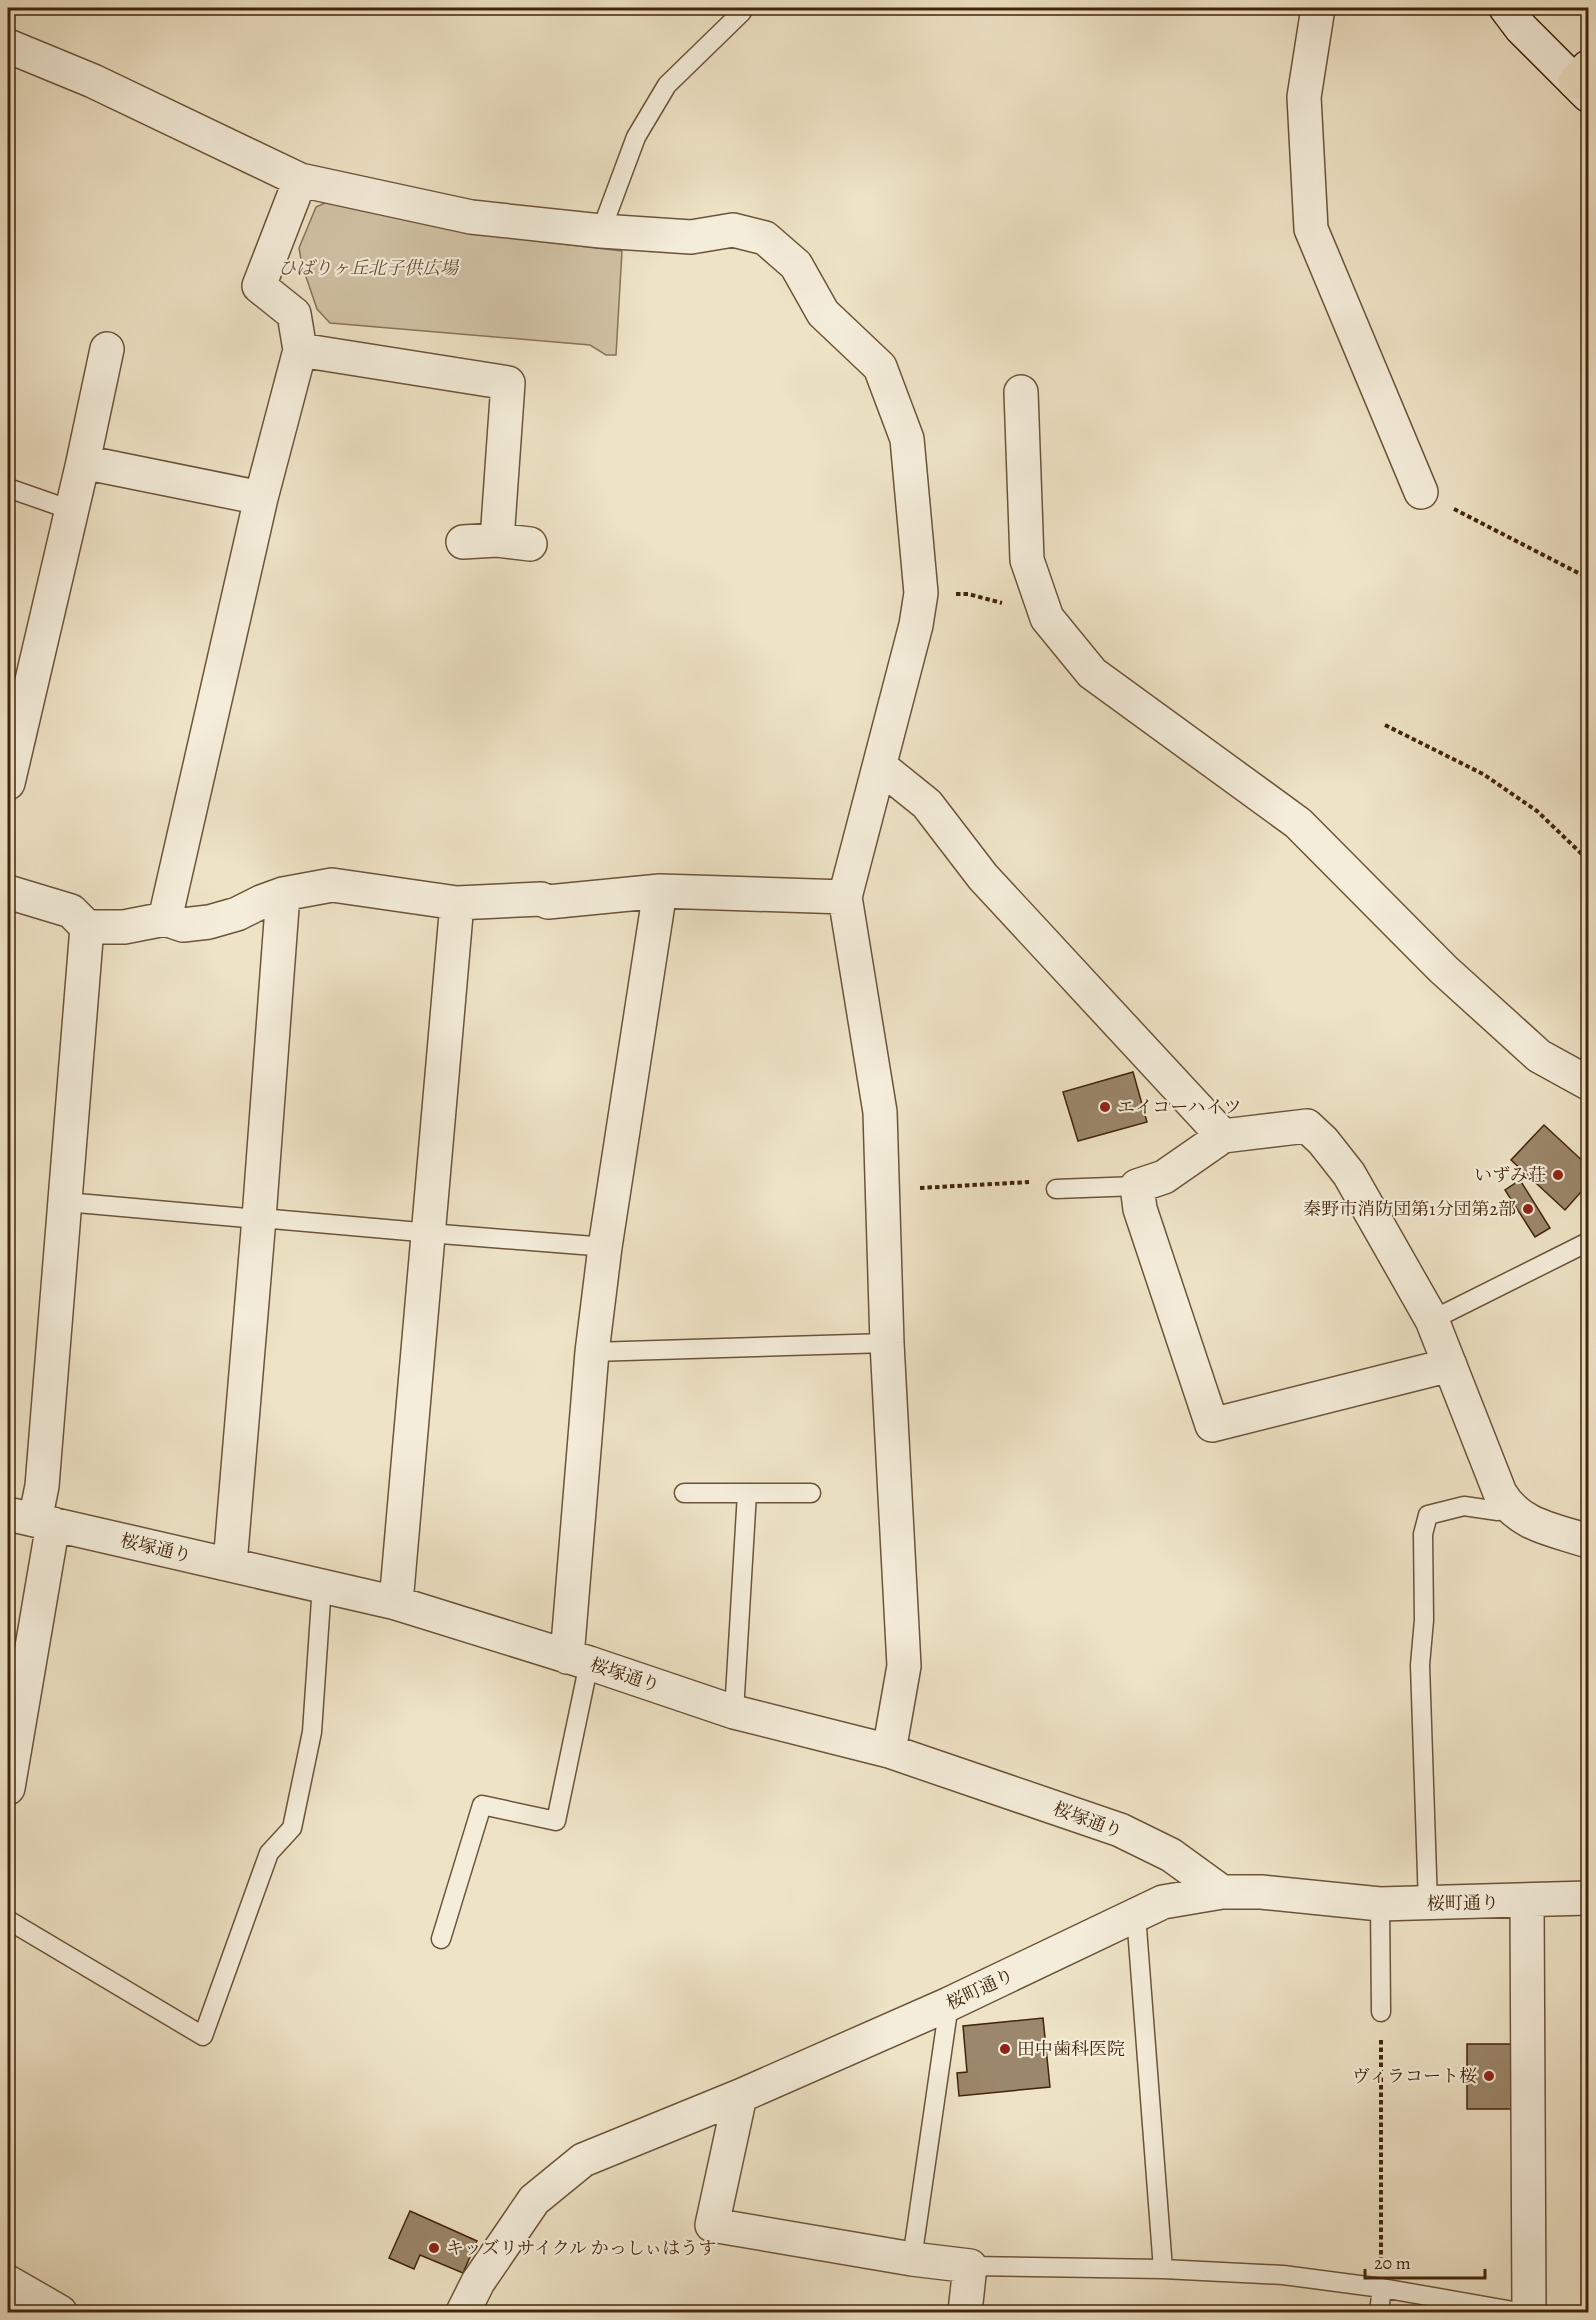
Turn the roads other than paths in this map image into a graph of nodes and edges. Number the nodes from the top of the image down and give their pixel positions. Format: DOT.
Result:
graph roads {
  1 [pos="1318,8"];
  2 [pos="1506,8"];
  3 [pos="742,12"];
  4 [pos="8,46"];
  5 [pos="1584,81"];
  6 [pos="300,180"];
  7 [pos="602,231"];
  8 [pos="107,349"];
  9 [pos="300,350"];
  10 [pos="1021,392"];
  11 [pos="83,462"];
  12 [pos="8,488"];
  13 [pos="1421,492"];
  14 [pos="261,498"];
  15 [pos="71,510"];
  16 [pos="497,540"];
  17 [pos="463,542"];
  18 [pos="530,544"];
  19 [pos="881,767"];
  20 [pos="8,783"];
  21 [pos="660,891"];
  22 [pos="8,892"];
  23 [pos="283,894"];
  24 [pos="845,897"];
  25 [pos="457,903"];
  26 [pos="165,919"];
  27 [pos="87,927"];
  28 [pos="1588,1083"];
  29 [pos="1223,1136"];
  30 [pos="1137,1186"];
  31 [pos="1056,1189"];
  32 [pos="71,1202"];
  33 [pos="259,1218"];
  34 [pos="430,1233"];
  35 [pos="1588,1242"];
  36 [pos="600,1246"];
  37 [pos="1431,1320"];
  38 [pos="887,1343"];
  39 [pos="592,1352"];
  40 [pos="1449,1365"];
  41 [pos="684,1493"];
  42 [pos="747,1493"];
  43 [pos="811,1493"];
  44 [pos="1508,1507"];
  45 [pos="32,1519"];
  46 [pos="1588,1541"];
  47 [pos="230,1564"];
  48 [pos="321,1585"];
  49 [pos="396,1603"];
  50 [pos="578,1660"];
  51 [pos="734,1712"];
  52 [pos="889,1751"];
  53 [pos="8,1788"];
  54 [pos="1222,1892"];
  55 [pos="1588,1898"];
  56 [pos="1527,1901"];
  57 [pos="1406,1908"];
  58 [pos="1136,1915"];
  59 [pos="8,1920"];
  60 [pos="441,1939"];
  61 [pos="948,2004"];
  62 [pos="1381,2012"];
  63 [pos="740,2096"];
  64 [pos="912,2259"];
  65 [pos="970,2266"];
  66 [pos="1163,2269"];
  67 [pos="8,2282"];
  68 [pos="1382,2288"];
  69 [pos="60,2313"];
  70 [pos="463,2313"];
  71 [pos="965,2313"];
  72 [pos="1379,2313"];
  73 [pos="1519,2313"];
  74 [pos="1529,2313"];
  1 -- 13 [label="street"];
  2 -- 5 [label="street"];
  3 -- 7 [label="lane"];
  4 -- 6 [label="street"];
  6 -- 7 [label="street"];
  6 -- 9 [label="street"];
  7 -- 19 [label="street"];
  8 -- 11 [label="street"];
  9 -- 14 [label="street"];
  9 -- 16 [label="street"];
  10 -- 28 [label="street"];
  11 -- 14 [label="street"];
  11 -- 15 [label="street"];
  12 -- 15 [label="lane"];
  14 -- 26 [label="street"];
  15 -- 20 [label="street"];
  16 -- 17 [label="street"];
  16 -- 18 [label="street"];
  19 -- 24 [label="street"];
  19 -- 29 [label="street"];
  21 -- 24 [label="street"];
  21 -- 25 [label="street"];
  21 -- 36 [label="street"];
  22 -- 27 [label="street"];
  23 -- 25 [label="street"];
  23 -- 26 [label="street"];
  23 -- 33 [label="street"];
  24 -- 38 [label="street"];
  25 -- 34 [label="street"];
  26 -- 27 [label="street"];
  27 -- 32 [label="street"];
  29 -- 30 [label="street"];
  29 -- 37 [label="street"];
  30 -- 31 [label="lane"];
  30 -- 40 [label="street"];
  32 -- 33 [label="lane"];
  32 -- 45 [label="street"];
  33 -- 34 [label="lane"];
  33 -- 47 [label="street"];
  34 -- 36 [label="lane"];
  34 -- 49 [label="street"];
  35 -- 37 [label="lane"];
  36 -- 39 [label="street"];
  37 -- 40 [label="street"];
  38 -- 39 [label="lane"];
  38 -- 52 [label="street"];
  39 -- 50 [label="street"];
  40 -- 44 [label="street"];
  41 -- 42 [label="lane"];
  42 -- 43 [label="lane"];
  42 -- 51 [label="lane"];
  44 -- 46 [label="street"];
  44 -- 57 [label="lane"];
  45 -- 47 [label="street, 桜塚通り"];
  45 -- 53 [label="street"];
  47 -- 48 [label="street, 桜塚通り"];
  48 -- 49 [label="street, 桜塚通り"];
  48 -- 59 [label="lane"];
  49 -- 50 [label="street, 桜塚通り"];
  50 -- 51 [label="street, 桜塚通り"];
  50 -- 60 [label="lane"];
  51 -- 52 [label="street, 桜塚通り"];
  52 -- 54 [label="street, 桜塚通り"];
  54 -- 57 [label="street, 桜町通り"];
  54 -- 58 [label="street, 桜町通り"];
  55 -- 56 [label="street, 桜町通り"];
  56 -- 57 [label="street, 桜町通り"];
  56 -- 74 [label="street"];
  57 -- 62 [label="lane"];
  58 -- 61 [label="street, 桜町通り"];
  58 -- 66 [label="lane"];
  61 -- 63 [label="street, 桜町通り"];
  61 -- 64 [label="lane"];
  63 -- 64 [label="street"];
  63 -- 70 [label="street, 桜町通り"];
  64 -- 65 [label="street"];
  65 -- 66 [label="lane"];
  65 -- 71 [label="street"];
  66 -- 68 [label="lane"];
  67 -- 69 [label="street"];
  68 -- 72 [label="lane"];
  68 -- 73 [label="lane"];
}
